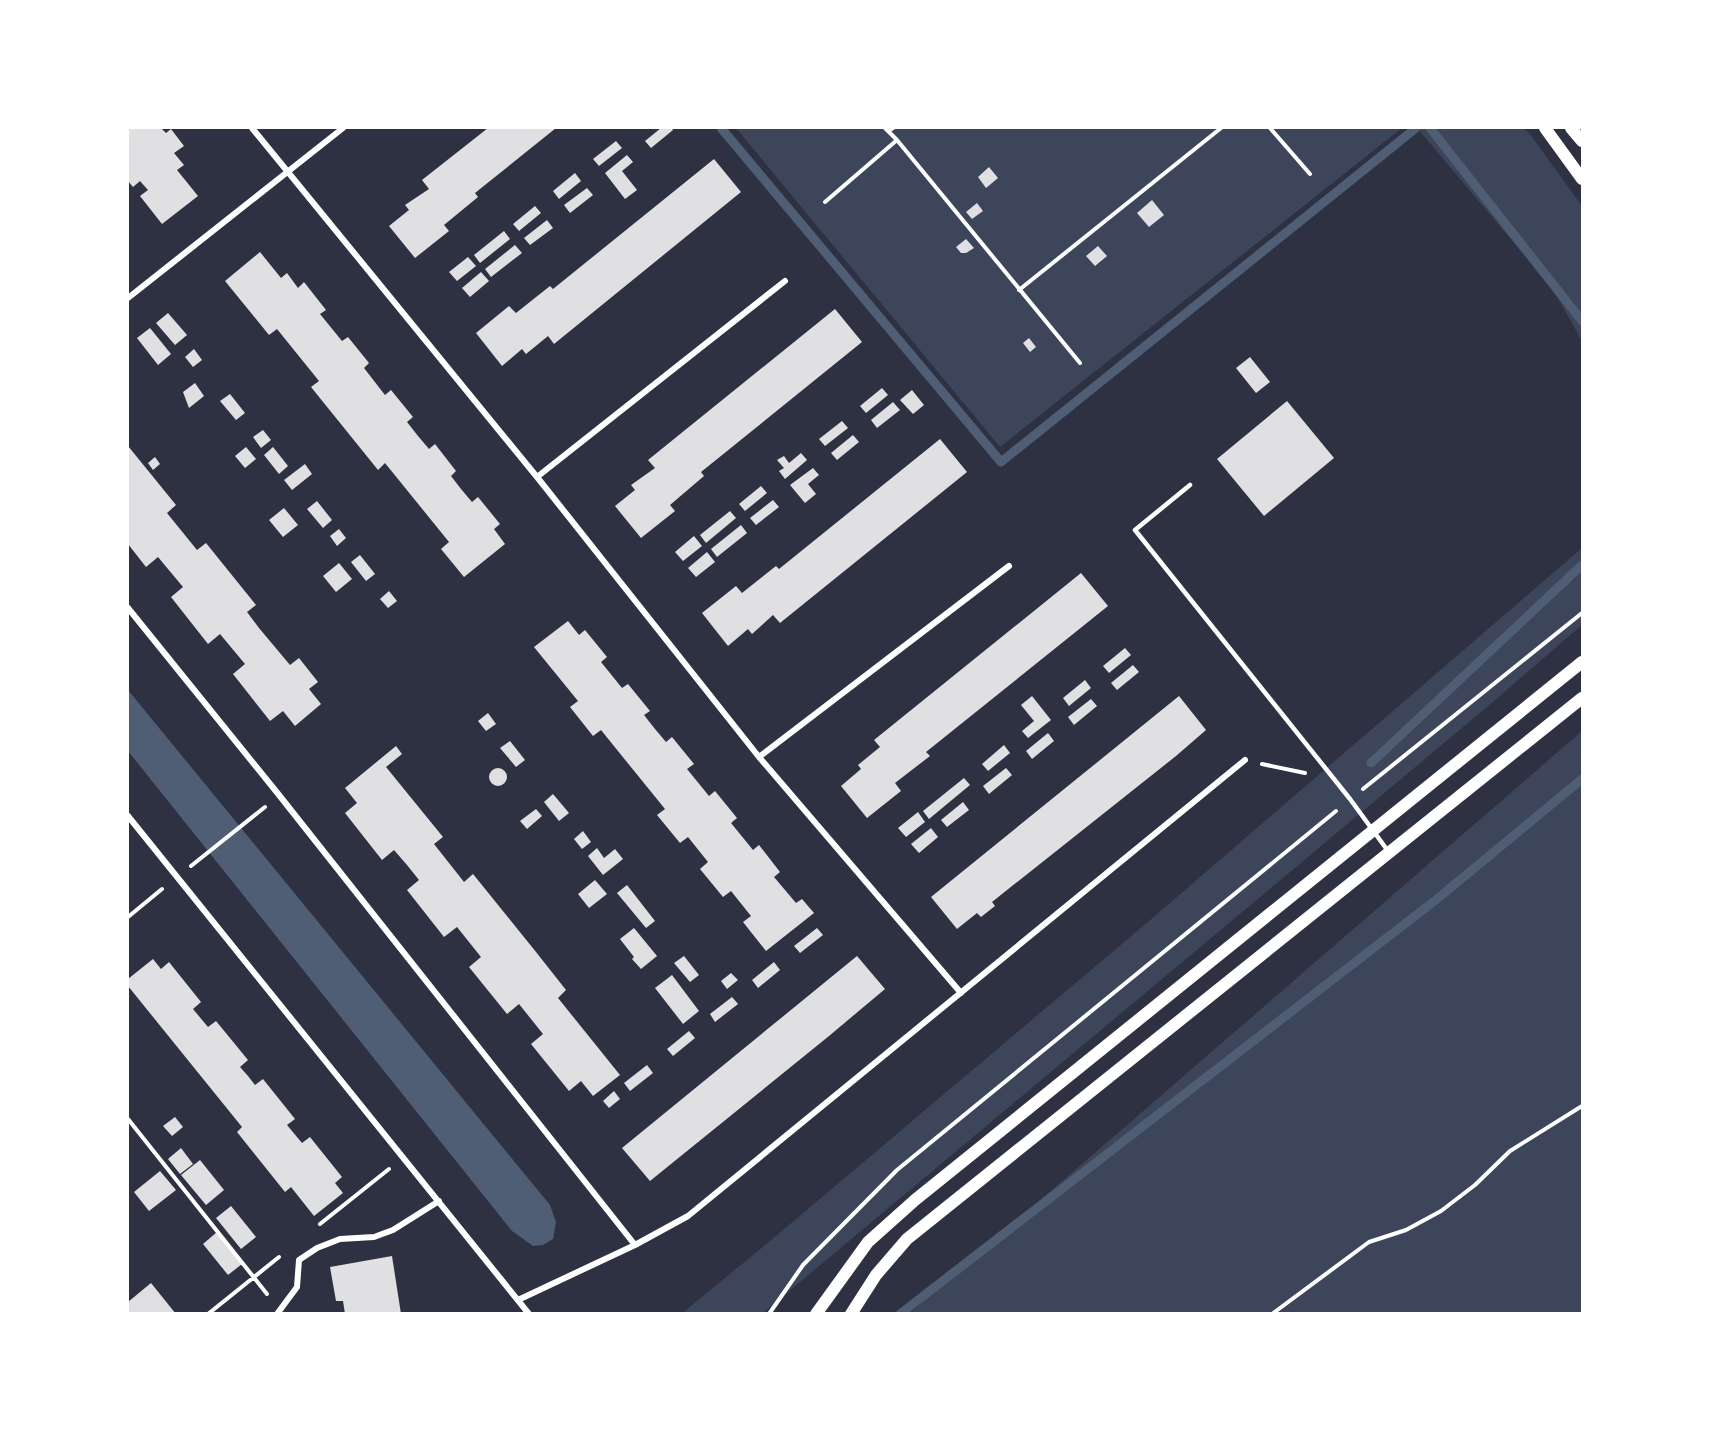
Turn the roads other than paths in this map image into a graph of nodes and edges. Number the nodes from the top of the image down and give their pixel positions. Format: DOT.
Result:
graph roads {
  1 [pos="252,128"];
  2 [pos="344,128"];
  3 [pos="1545,128"];
  4 [pos="1571,128"];
  5 [pos="1582,141"];
  6 [pos="288,170"];
  7 [pos="1582,179"];
  8 [pos="785,281"];
  9 [pos="128,298"];
  10 [pos="537,477"];
  11 [pos="1190,485"];
  12 [pos="1008,566"];
  13 [pos="128,608"];
  14 [pos="1582,662"];
  15 [pos="1582,699"];
  16 [pos="759,757"];
  17 [pos="1245,760"];
  18 [pos="128,816"];
  19 [pos="1373,831"];
  20 [pos="1389,853"];
  21 [pos="961,993"];
  22 [pos="439,1201"];
  23 [pos="635,1245"];
  24 [pos="518,1300"];
  25 [pos="279,1312"];
  26 [pos="529,1314"];
  27 [pos="816,1314"];
  28 [pos="851,1314"];
  1 -- 6 [label="street"];
  2 -- 6 [label="street"];
  3 -- 7 [label="main road"];
  4 -- 5 [label="main road"];
  6 -- 9 [label="street"];
  6 -- 10 [label="street"];
  8 -- 10 [label="street"];
  10 -- 16 [label="street"];
  11 -- 19 [label="lane"];
  12 -- 16 [label="street"];
  13 -- 23 [label="street"];
  14 -- 19 [label="main road"];
  15 -- 20 [label="main road"];
  16 -- 21 [label="street"];
  17 -- 21 [label="street"];
  18 -- 22 [label="street"];
  19 -- 20 [label="lane"];
  19 -- 27 [label="main road"];
  20 -- 28 [label="main road"];
  21 -- 23 [label="street"];
  22 -- 24 [label="street"];
  22 -- 25 [label="street"];
  23 -- 24 [label="street"];
  24 -- 26 [label="street"];
}
